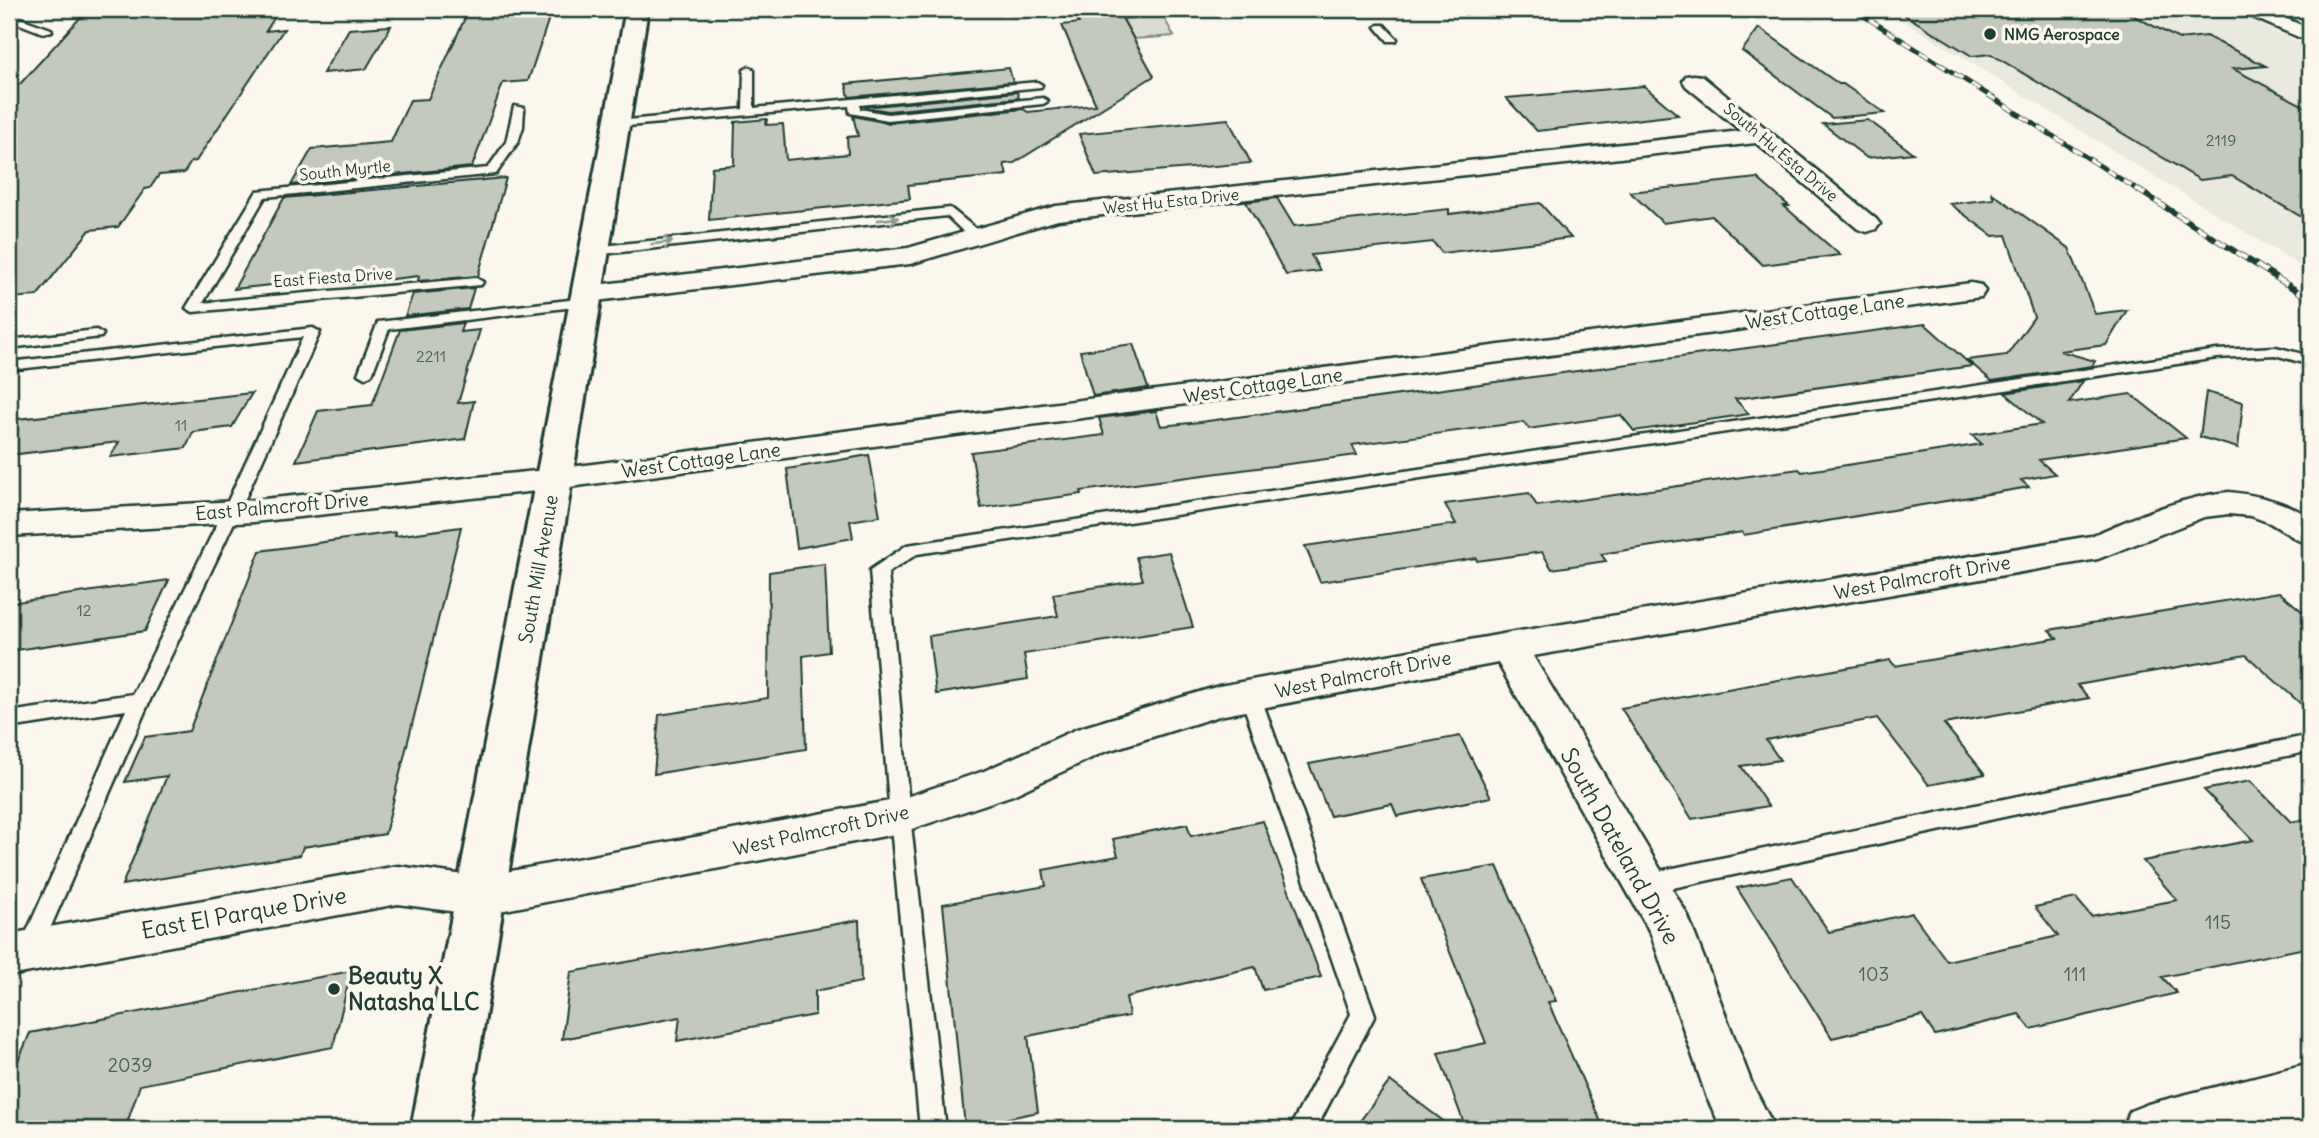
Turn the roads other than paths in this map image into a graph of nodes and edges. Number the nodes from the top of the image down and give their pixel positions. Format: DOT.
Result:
graph roads {
  1 [pos="637,9"];
  2 [pos="2250,9"];
  3 [pos="9,17"];
  4 [pos="1381,27"];
  5 [pos="47,31"];
  6 [pos="2310,36"];
  7 [pos="1392,39"];
  8 [pos="749,70"];
  9 [pos="1695,81"];
  10 [pos="1037,85"];
  11 [pos="1043,101"];
  12 [pos="855,102"];
  13 [pos="519,108"];
  14 [pos="748,111"];
  15 [pos="617,124"];
  16 [pos="1761,136"];
  17 [pos="1867,223"];
  18 [pos="976,236"];
  19 [pos="594,251"];
  20 [pos="476,282"];
  21 [pos="1971,291"];
  22 [pos="586,298"];
  23 [pos="193,308"];
  24 [pos="96,334"];
  25 [pos="9,344"];
  26 [pos="2310,360"];
  27 [pos="9,366"];
  28 [pos="365,374"];
  29 [pos="555,479"];
  30 [pos="231,512"];
  31 [pos="9,525"];
  32 [pos="2310,532"];
  33 [pos="1508,647"];
  34 [pos="1250,695"];
  35 [pos="140,700"];
  36 [pos="9,720"];
  37 [pos="2310,743"];
  38 [pos="900,816"];
  39 [pos="1645,884"];
  40 [pos="479,897"];
  41 [pos="19,953"];
  42 [pos="2289,1105"];
  43 [pos="439,1129"];
  44 [pos="933,1129"];
  45 [pos="1302,1129"];
  46 [pos="1750,1129"];
  47 [pos="2148,1129"];
  1 -- 15 [label="main road, South Mill Avenue"];
  2 -- 6 [label="street"];
  3 -- 5 [label="lane"];
  4 -- 7 [label="lane"];
  8 -- 14 [label="lane"];
  9 -- 16 [label="street, South Hu Esta Drive"];
  10 -- 12 [label="lane"];
  11 -- 12 [label="lane"];
  12 -- 14 [label="lane"];
  13 -- 23 [label="lane, South Myrtle"];
  14 -- 15 [label="lane"];
  15 -- 19 [label="main road, South Mill Avenue"];
  16 -- 17 [label="street, South Hu Esta Drive"];
  16 -- 18 [label="street, West Hu Esta Drive"];
  19 -- 18 [label="lane, one-way"];
  18 -- 22 [label="street, West Hu Esta Drive"];
  19 -- 22 [label="main road, South Mill Avenue"];
  20 -- 23 [label="lane, East Fiesta Drive"];
  21 -- 29 [label="street, West Cottage Lane"];
  22 -- 28 [label="lane"];
  22 -- 29 [label="main road, South Mill Avenue"];
  24 -- 25 [label="lane"];
  26 -- 38 [label="lane"];
  27 -- 30 [label="lane"];
  29 -- 30 [label="street, East Palmcroft Drive"];
  29 -- 40 [label="main road, South Mill Avenue"];
  30 -- 31 [label="street, East Palmcroft Drive"];
  30 -- 35 [label="lane"];
  32 -- 33 [label="street, West Palmcroft Drive"];
  33 -- 34 [label="street, West Palmcroft Drive"];
  33 -- 39 [label="street, South Dateland Drive"];
  34 -- 38 [label="street, West Palmcroft Drive"];
  34 -- 45 [label="lane"];
  35 -- 36 [label="lane"];
  35 -- 41 [label="lane"];
  37 -- 39 [label="lane"];
  38 -- 40 [label="street, West Palmcroft Drive"];
  38 -- 44 [label="lane"];
  39 -- 46 [label="street, South Dateland Drive"];
  40 -- 41 [label="street, East El Parque Drive"];
  40 -- 43 [label="main road, South Mill Avenue"];
  42 -- 47 [label="street"];
}
